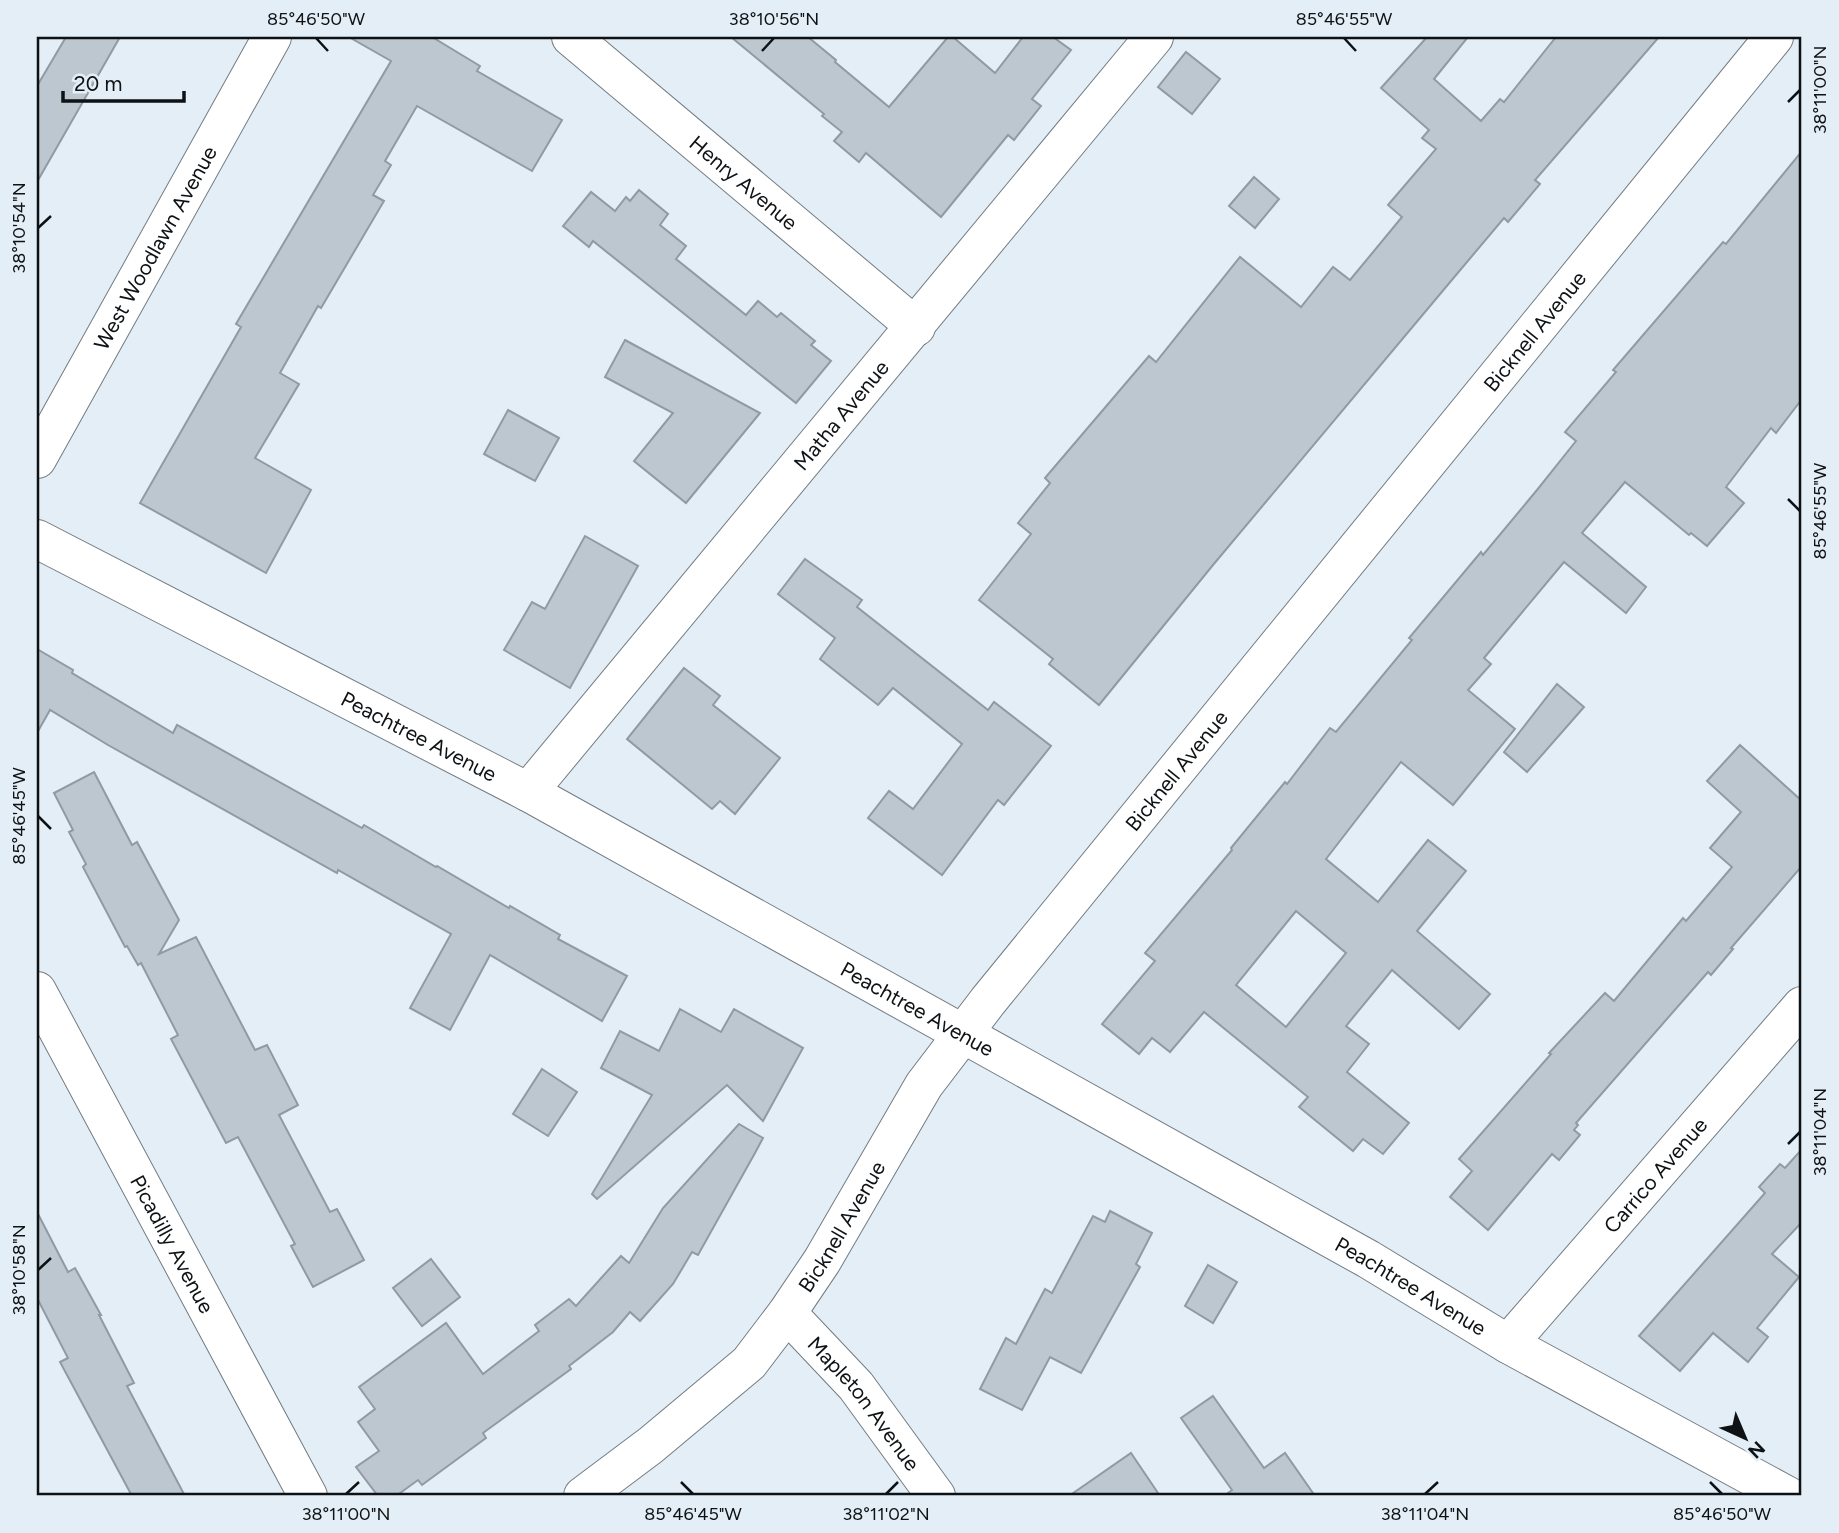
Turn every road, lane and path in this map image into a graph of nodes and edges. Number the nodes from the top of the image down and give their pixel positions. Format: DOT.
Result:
graph roads {
  1 [pos="272,37"];
  2 [pos="571,37"];
  3 [pos="1154,37"];
  4 [pos="1774,37"];
  5 [pos="916,327"];
  6 [pos="37,458"];
  7 [pos="37,539"];
  8 [pos="528,792"];
  9 [pos="37,991"];
  10 [pos="1802,1006"];
  11 [pos="962,1034"];
  12 [pos="787,1313"];
  13 [pos="1508,1344"];
  14 [pos="308,1496"];
  15 [pos="583,1496"];
  16 [pos="936,1496"];
  17 [pos="1788,1496"];
  1 -- 6 [label="street, West Woodlawn Avenue"];
  2 -- 5 [label="street, Henry Avenue"];
  3 -- 5 [label="street, Matha Avenue"];
  4 -- 11 [label="street, Bicknell Avenue"];
  5 -- 8 [label="street, Matha Avenue"];
  7 -- 8 [label="street, Peachtree Avenue"];
  8 -- 11 [label="street, Peachtree Avenue"];
  9 -- 14 [label="street, Picadilly Avenue"];
  10 -- 13 [label="street, Carrico Avenue"];
  11 -- 12 [label="street, Bicknell Avenue"];
  11 -- 13 [label="street, Peachtree Avenue"];
  12 -- 15 [label="street, Bicknell Avenue"];
  12 -- 16 [label="street, Mapleton Avenue"];
  13 -- 17 [label="street, Peachtree Avenue"];
}
